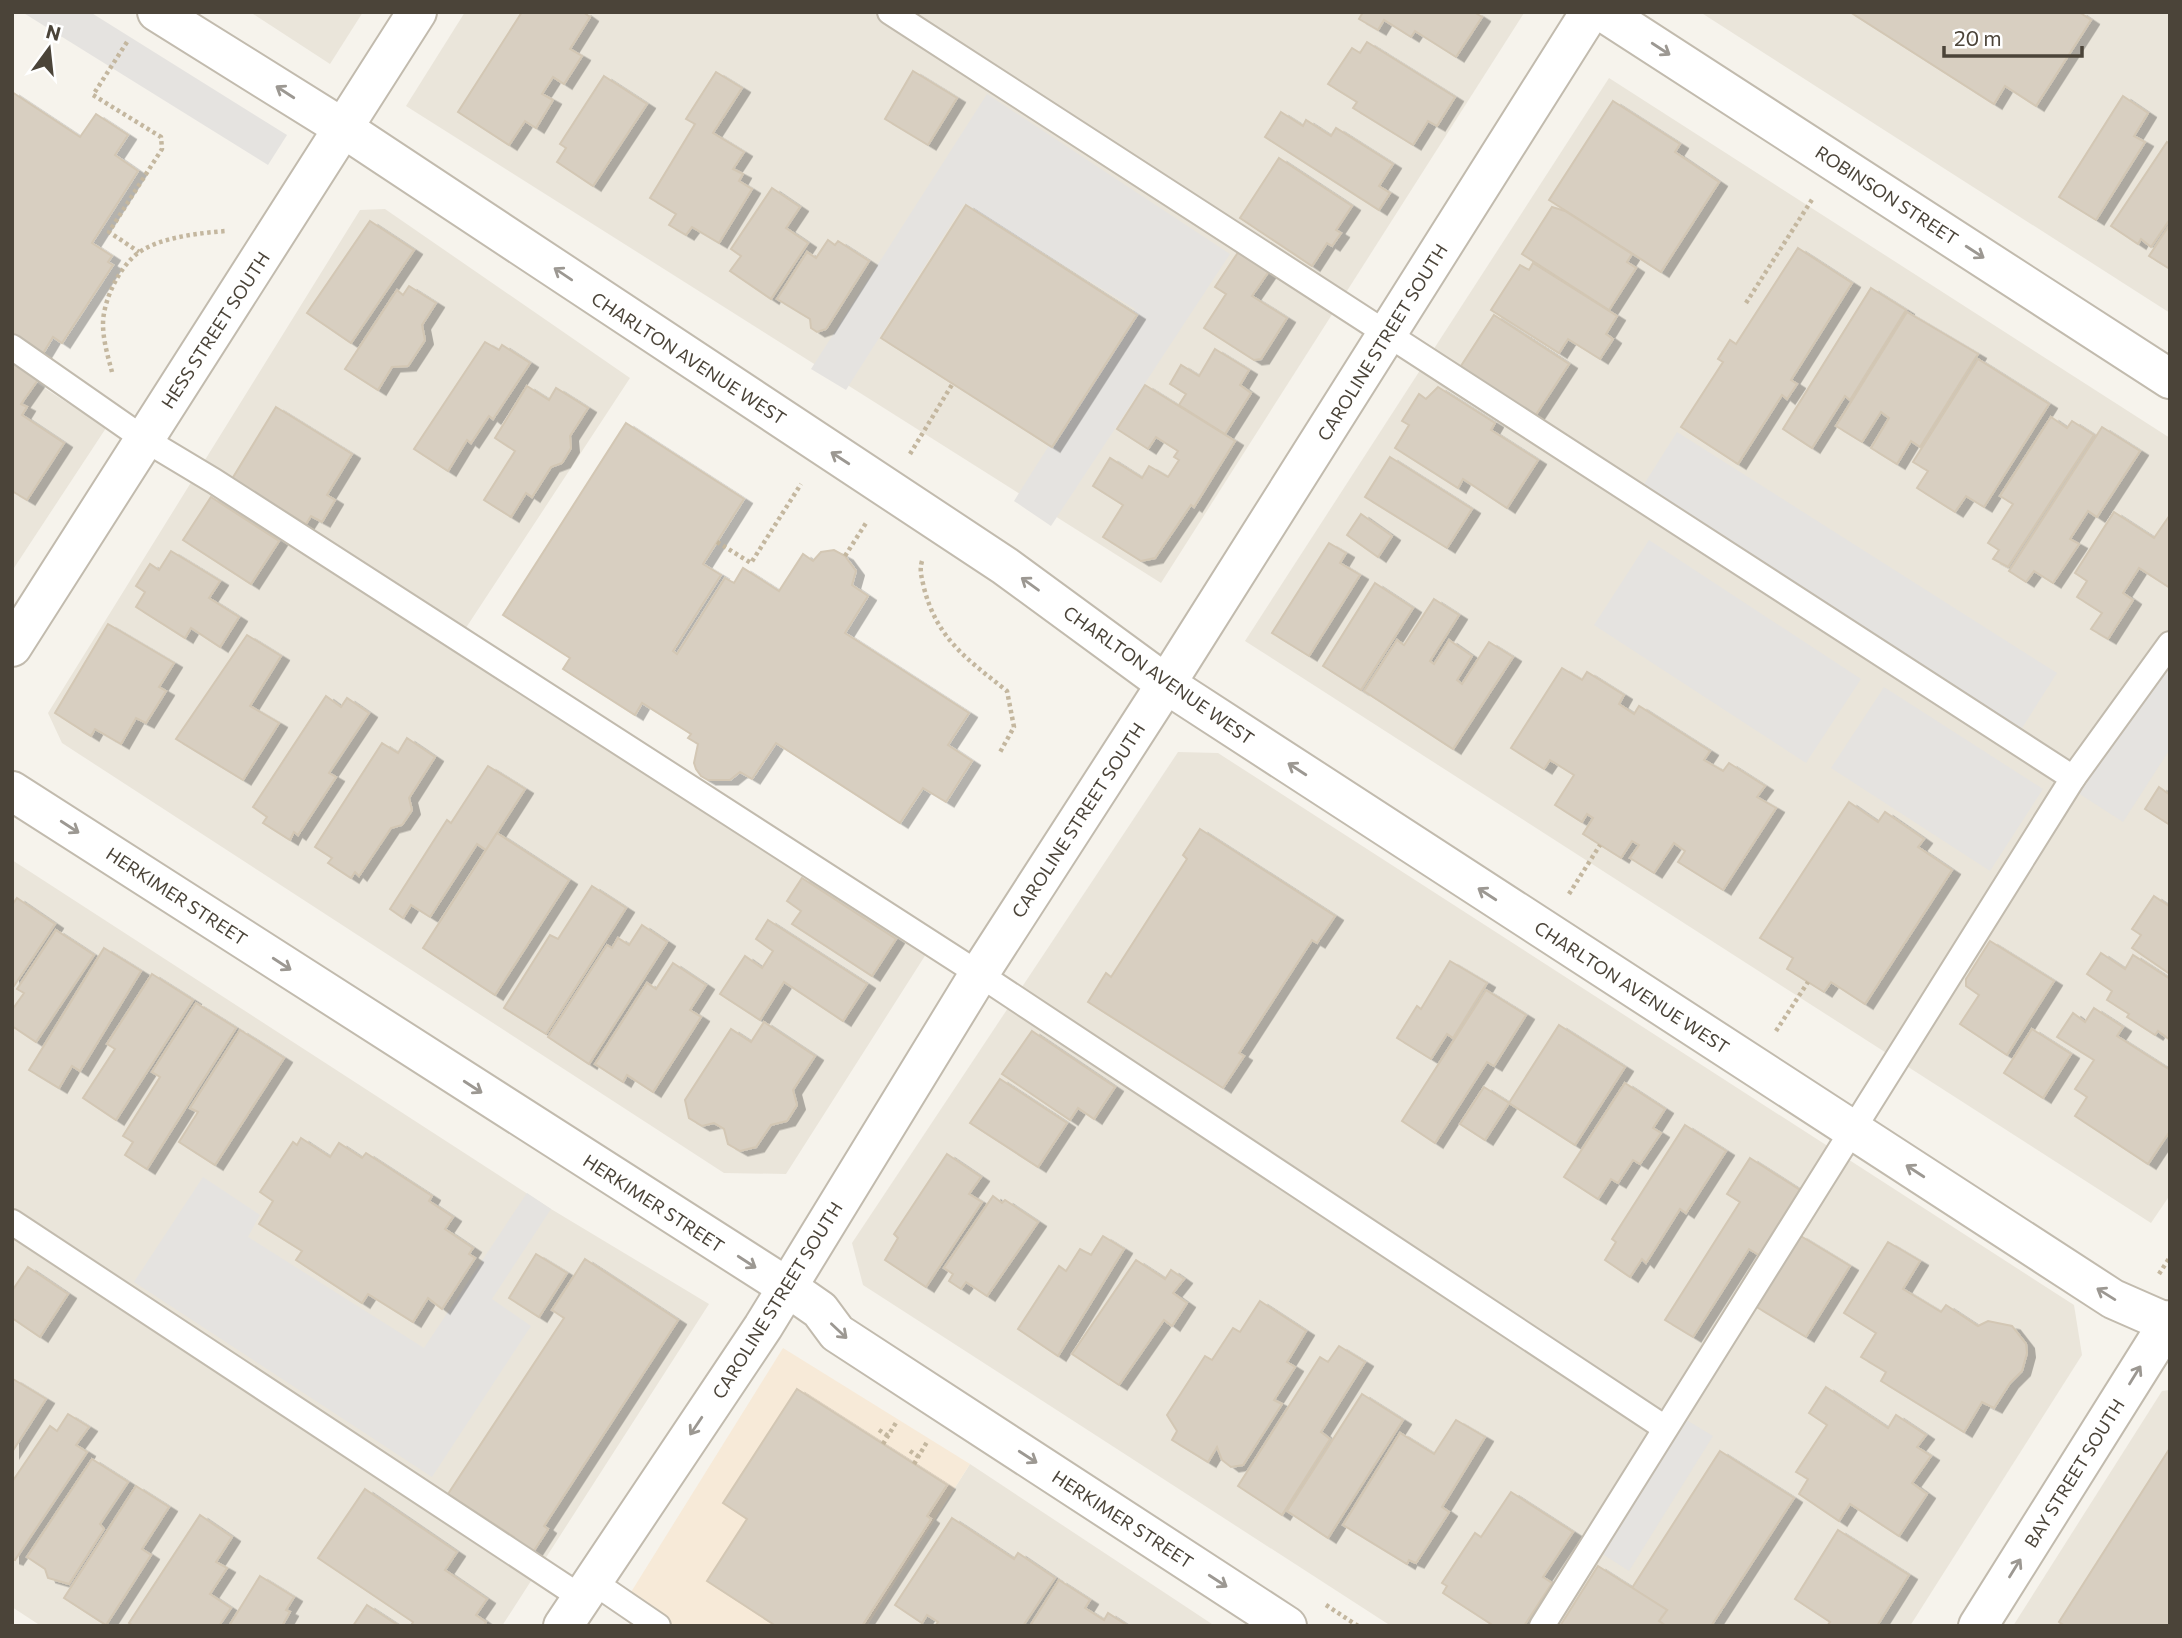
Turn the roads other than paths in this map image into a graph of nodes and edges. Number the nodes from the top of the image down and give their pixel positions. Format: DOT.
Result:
graph roads {
  1 [pos="157,12"];
  2 [pos="417,12"];
  3 [pos="890,12"];
  4 [pos="1590,12"];
  5 [pos="1603,12"];
  6 [pos="343,128"];
  7 [pos="1388,334"];
  8 [pos="12,347"];
  9 [pos="2170,379"];
  10 [pos="148,433"];
  11 [pos="2170,644"];
  12 [pos="12,647"];
  13 [pos="1166,684"];
  14 [pos="2073,779"];
  15 [pos="12,790"];
  16 [pos="979,974"];
  17 [pos="1853,1131"];
  18 [pos="12,1222"];
  19 [pos="787,1287"];
  20 [pos="2169,1322"];
  21 [pos="1665,1428"];
  22 [pos="579,1601"];
  23 [pos="658,1626"];
  24 [pos="1287,1626"];
  25 [pos="1542,1626"];
  26 [pos="1978,1626"];
  6 -- 1 [label="street, CHARLTON AVENUE WEST, one-way"];
  2 -- 6 [label="street, HESS STREET SOUTH"];
  3 -- 7 [label="lane"];
  4 -- 7 [label="street, CAROLINE STREET SOUTH"];
  5 -- 9 [label="street, ROBINSON STREET, one-way"];
  6 -- 10 [label="street, HESS STREET SOUTH"];
  13 -- 6 [label="street, CHARLTON AVENUE WEST, one-way"];
  7 -- 13 [label="street, CAROLINE STREET SOUTH"];
  7 -- 14 [label="lane"];
  8 -- 10 [label="lane"];
  10 -- 12 [label="street, HESS STREET SOUTH"];
  10 -- 16 [label="lane"];
  11 -- 14 [label="lane"];
  13 -- 16 [label="street, CAROLINE STREET SOUTH"];
  17 -- 13 [label="street, CHARLTON AVENUE WEST, one-way"];
  14 -- 17 [label="lane"];
  15 -- 19 [label="street, HERKIMER STREET, one-way"];
  16 -- 19 [label="street, CAROLINE STREET SOUTH"];
  16 -- 21 [label="lane"];
  20 -- 17 [label="street, CHARLTON AVENUE WEST, one-way"];
  17 -- 21 [label="lane"];
  18 -- 22 [label="lane"];
  19 -- 22 [label="street, CAROLINE STREET SOUTH, one-way"];
  19 -- 24 [label="street, HERKIMER STREET, one-way"];
  26 -- 20 [label="street, BAY STREET SOUTH, one-way"];
  21 -- 25 [label="lane"];
  22 -- 23 [label="lane"];
}
